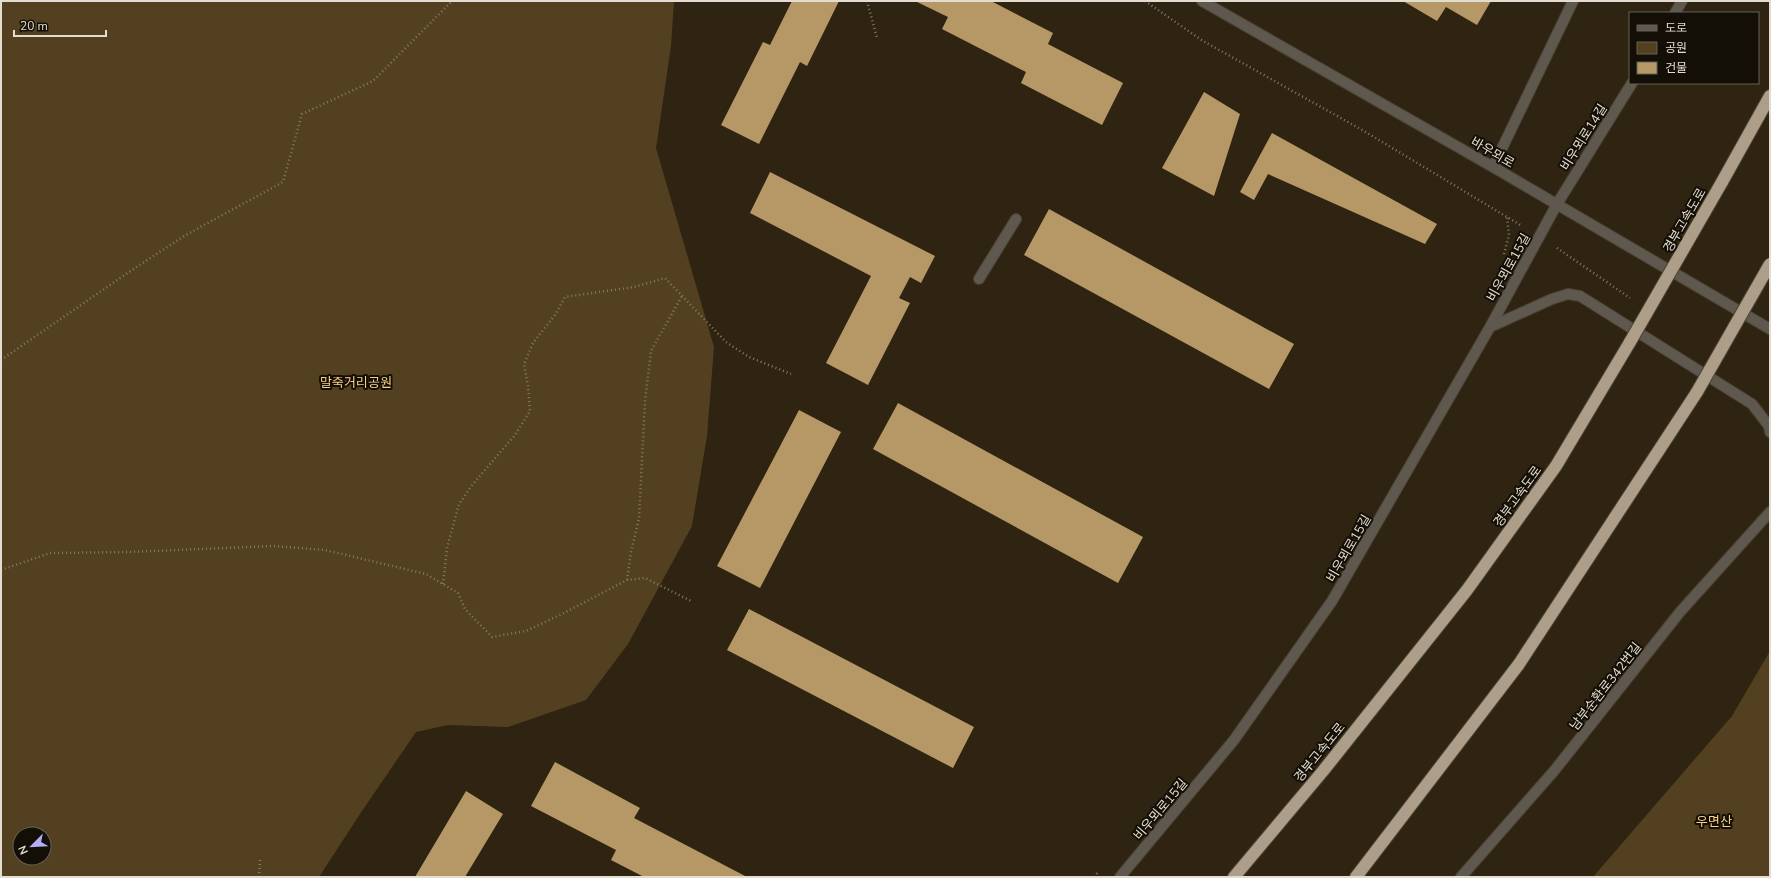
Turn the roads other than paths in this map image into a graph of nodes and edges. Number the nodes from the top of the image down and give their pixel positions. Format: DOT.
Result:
graph roads {
  1 [pos="1202,1"];
  2 [pos="1572,1"];
  3 [pos="1682,1"];
  4 [pos="1676,12"];
  5 [pos="1631,84"];
  6 [pos="1770,96"];
  7 [pos="1493,167"];
  8 [pos="1557,204"];
  9 [pos="1016,219"];
  10 [pos="1770,264"];
  11 [pos="979,279"];
  12 [pos="1490,327"];
  13 [pos="1770,329"];
  14 [pos="1770,432"];
  15 [pos="1770,502"];
  16 [pos="1769,513"];
  17 [pos="1120,877"];
  18 [pos="1234,877"];
  19 [pos="1356,877"];
  20 [pos="1461,877"];
  1 -- 7 [label="street, 바우뫼로"];
  2 -- 7 [label="street"];
  3 -- 4 [label="street"];
  5 -- 8 [label="street, 비우뫼로14길"];
  6 -- 18 [label="highway, 경부고속도로, bridge"];
  7 -- 8 [label="street, 바우뫼로"];
  8 -- 12 [label="street, 비우뫼로15길"];
  8 -- 13 [label="street, 바우뫼로"];
  9 -- 11 [label="street"];
  10 -- 19 [label="highway, bridge"];
  12 -- 14 [label="street"];
  12 -- 17 [label="street, 비우뫼로15길"];
  15 -- 16 [label="street"];
  16 -- 20 [label="street, 남부순환로342번길"];
}
